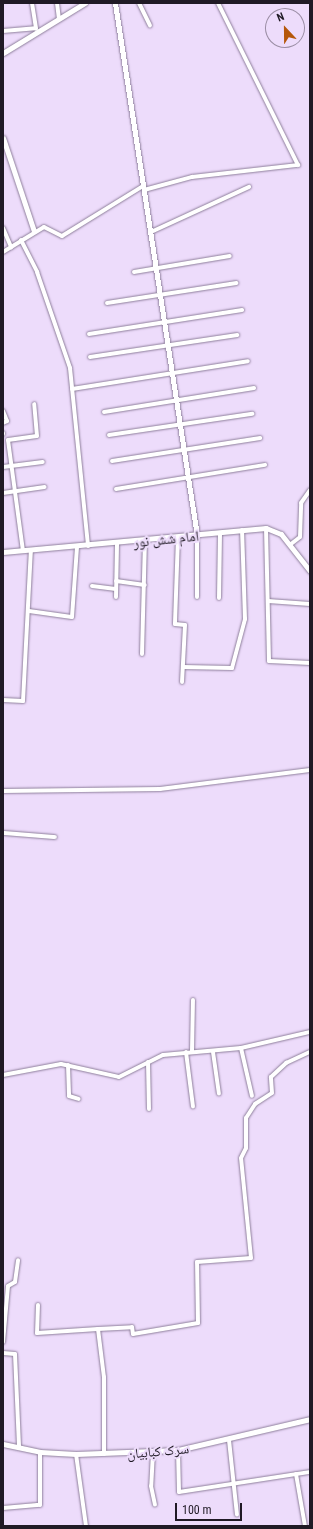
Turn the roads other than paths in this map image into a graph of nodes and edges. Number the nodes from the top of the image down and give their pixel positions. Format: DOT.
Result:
graph roads {
  1 [pos="32,3"];
  2 [pos="57,3"];
  3 [pos="115,3"];
  4 [pos="139,3"];
  5 [pos="218,3"];
  6 [pos="82,4"];
  7 [pos="58,19"];
  8 [pos="150,26"];
  9 [pos="36,30"];
  10 [pos="3,31"];
  11 [pos="3,53"];
  12 [pos="3,138"];
  13 [pos="6,154"];
  14 [pos="250,186"];
  15 [pos="143,188"];
  16 [pos="3,228"];
  17 [pos="34,231"];
  18 [pos="151,232"];
  19 [pos="20,240"];
  20 [pos="11,247"];
  21 [pos="3,252"];
  22 [pos="230,256"];
  23 [pos="157,269"];
  24 [pos="134,272"];
  25 [pos="236,283"];
  26 [pos="161,294"];
  27 [pos="107,303"];
  28 [pos="242,310"];
  29 [pos="166,320"];
  30 [pos="89,334"];
  31 [pos="237,336"];
  32 [pos="169,346"];
  33 [pos="90,357"];
  34 [pos="248,361"];
  35 [pos="173,373"];
  36 [pos="254,388"];
  37 [pos="72,389"];
  38 [pos="178,400"];
  39 [pos="34,404"];
  40 [pos="3,411"];
  41 [pos="104,412"];
  42 [pos="252,414"];
  43 [pos="3,422"];
  44 [pos="181,425"];
  45 [pos="109,435"];
  46 [pos="260,438"];
  47 [pos="186,450"];
  48 [pos="112,461"];
  49 [pos="43,462"];
  50 [pos="12,465"];
  51 [pos="265,465"];
  52 [pos="3,467"];
  53 [pos="190,477"];
  54 [pos="45,486"];
  55 [pos="116,489"];
  56 [pos="310,490"];
  57 [pos="16,491"];
  58 [pos="3,493"];
  59 [pos="266,528"];
  60 [pos="242,530"];
  61 [pos="220,533"];
  62 [pos="197,536"];
  63 [pos="178,538"];
  64 [pos="145,541"];
  65 [pos="117,544"];
  66 [pos="291,544"];
  67 [pos="88,546"];
  68 [pos="77,547"];
  69 [pos="31,550"];
  70 [pos="23,551"];
  71 [pos="3,552"];
  72 [pos="310,571"];
  73 [pos="116,581"];
  74 [pos="145,585"];
  75 [pos="92,586"];
  76 [pos="116,589"];
  77 [pos="116,597"];
  78 [pos="197,597"];
  79 [pos="219,598"];
  80 [pos="268,601"];
  81 [pos="310,604"];
  82 [pos="29,611"];
  83 [pos="142,654"];
  84 [pos="310,663"];
  85 [pos="183,667"];
  86 [pos="182,682"];
  87 [pos="3,700"];
  88 [pos="310,770"];
  89 [pos="3,791"];
  90 [pos="3,833"];
  91 [pos="55,837"];
  92 [pos="193,1000"];
  93 [pos="310,1032"];
  94 [pos="241,1048"];
  95 [pos="192,1051"];
  96 [pos="186,1052"];
  97 [pos="213,1052"];
  98 [pos="310,1052"];
  99 [pos="148,1062"];
  100 [pos="68,1065"];
  101 [pos="3,1075"];
  102 [pos="219,1094"];
  103 [pos="252,1096"];
  104 [pos="79,1099"];
  105 [pos="193,1107"];
  106 [pos="149,1109"];
  107 [pos="18,1260"];
  108 [pos="38,1305"];
  109 [pos="98,1328"];
  110 [pos="3,1342"];
  111 [pos="3,1353"];
  112 [pos="310,1419"];
  113 [pos="229,1440"];
  114 [pos="3,1444"];
  115 [pos="19,1446"];
  116 [pos="178,1450"];
  117 [pos="40,1452"];
  118 [pos="153,1452"];
  119 [pos="76,1454"];
  120 [pos="104,1455"];
  121 [pos="310,1472"];
  122 [pos="296,1474"];
  123 [pos="231,1484"];
  124 [pos="155,1505"];
  125 [pos="3,1508"];
  126 [pos="237,1515"];
  127 [pos="86,1526"];
  128 [pos="305,1526"];
  1 -- 9 [label="street"];
  2 -- 7 [label="street"];
  3 -- 15 [label="street"];
  4 -- 8 [label="street"];
  5 -- 15 [label="street"];
  6 -- 7 [label="street"];
  7 -- 9 [label="street"];
  9 -- 10 [label="street"];
  9 -- 11 [label="street"];
  12 -- 13 [label="street"];
  13 -- 17 [label="street"];
  14 -- 18 [label="street"];
  15 -- 17 [label="street"];
  15 -- 18 [label="street"];
  16 -- 20 [label="street"];
  17 -- 19 [label="street"];
  18 -- 23 [label="street"];
  19 -- 20 [label="street"];
  19 -- 37 [label="street"];
  20 -- 21 [label="street"];
  22 -- 23 [label="street"];
  23 -- 24 [label="street"];
  23 -- 26 [label="street"];
  25 -- 26 [label="street"];
  26 -- 27 [label="street"];
  26 -- 29 [label="street"];
  28 -- 29 [label="street"];
  29 -- 30 [label="street"];
  29 -- 32 [label="street"];
  31 -- 32 [label="street"];
  32 -- 33 [label="street"];
  32 -- 35 [label="street"];
  34 -- 35 [label="street"];
  35 -- 37 [label="street"];
  35 -- 38 [label="street"];
  36 -- 38 [label="street"];
  37 -- 67 [label="street"];
  38 -- 41 [label="street"];
  38 -- 44 [label="street"];
  39 -- 50 [label="street"];
  40 -- 43 [label="street"];
  42 -- 44 [label="street"];
  44 -- 45 [label="street"];
  44 -- 47 [label="street"];
  46 -- 47 [label="street"];
  47 -- 48 [label="street"];
  47 -- 53 [label="street"];
  49 -- 50 [label="street"];
  50 -- 52 [label="street"];
  50 -- 57 [label="street"];
  51 -- 53 [label="street"];
  53 -- 55 [label="street"];
  53 -- 62 [label="street"];
  54 -- 57 [label="street"];
  56 -- 66 [label="street"];
  57 -- 58 [label="street"];
  57 -- 70 [label="street"];
  59 -- 60 [label="street, امام شش نور"];
  59 -- 66 [label="street"];
  59 -- 80 [label="street"];
  60 -- 61 [label="street, امام شش نور"];
  60 -- 85 [label="street"];
  61 -- 62 [label="street, امام شش نور"];
  61 -- 79 [label="street"];
  62 -- 63 [label="street, امام شش نور"];
  62 -- 78 [label="street"];
  63 -- 64 [label="street, امام شش نور"];
  63 -- 85 [label="street"];
  64 -- 65 [label="street, امام شش نور"];
  64 -- 74 [label="street"];
  65 -- 67 [label="street, امام شش نور"];
  65 -- 73 [label="street"];
  66 -- 72 [label="street"];
  67 -- 68 [label="street, امام شش نور"];
  68 -- 69 [label="street, امام شش نور"];
  68 -- 82 [label="street"];
  69 -- 70 [label="street, امام شش نور"];
  69 -- 82 [label="street"];
  70 -- 71 [label="street, امام شش نور"];
  73 -- 74 [label="street"];
  73 -- 76 [label="street"];
  74 -- 83 [label="street"];
  75 -- 76 [label="street"];
  76 -- 77 [label="street"];
  80 -- 81 [label="street"];
  80 -- 84 [label="street"];
  82 -- 87 [label="street"];
  85 -- 86 [label="street"];
  88 -- 89 [label="street"];
  90 -- 91 [label="street"];
  92 -- 95 [label="street"];
  93 -- 94 [label="street"];
  94 -- 97 [label="street"];
  94 -- 103 [label="street"];
  95 -- 96 [label="street"];
  95 -- 97 [label="street"];
  96 -- 99 [label="street"];
  96 -- 105 [label="street"];
  97 -- 102 [label="street"];
  98 -- 109 [label="street"];
  99 -- 100 [label="street"];
  99 -- 106 [label="street"];
  100 -- 101 [label="street"];
  100 -- 104 [label="street"];
  107 -- 110 [label="street"];
  108 -- 109 [label="street"];
  109 -- 120 [label="street"];
  111 -- 115 [label="street"];
  112 -- 113 [label="street, سرک کبابیان"];
  113 -- 116 [label="street, سرک کبابیان"];
  113 -- 123 [label="street"];
  114 -- 115 [label="street, سرک کبابیان"];
  115 -- 117 [label="street, سرک کبابیان"];
  116 -- 118 [label="street, سرک کبابیان"];
  116 -- 123 [label="street"];
  117 -- 119 [label="street, سرک کبابیان"];
  117 -- 125 [label="street"];
  118 -- 120 [label="street, سرک کبابیان"];
  118 -- 124 [label="street"];
  119 -- 120 [label="street, سرک کبابیان"];
  119 -- 127 [label="street"];
  121 -- 122 [label="street"];
  122 -- 123 [label="street"];
  122 -- 128 [label="street"];
  123 -- 126 [label="street"];
}
